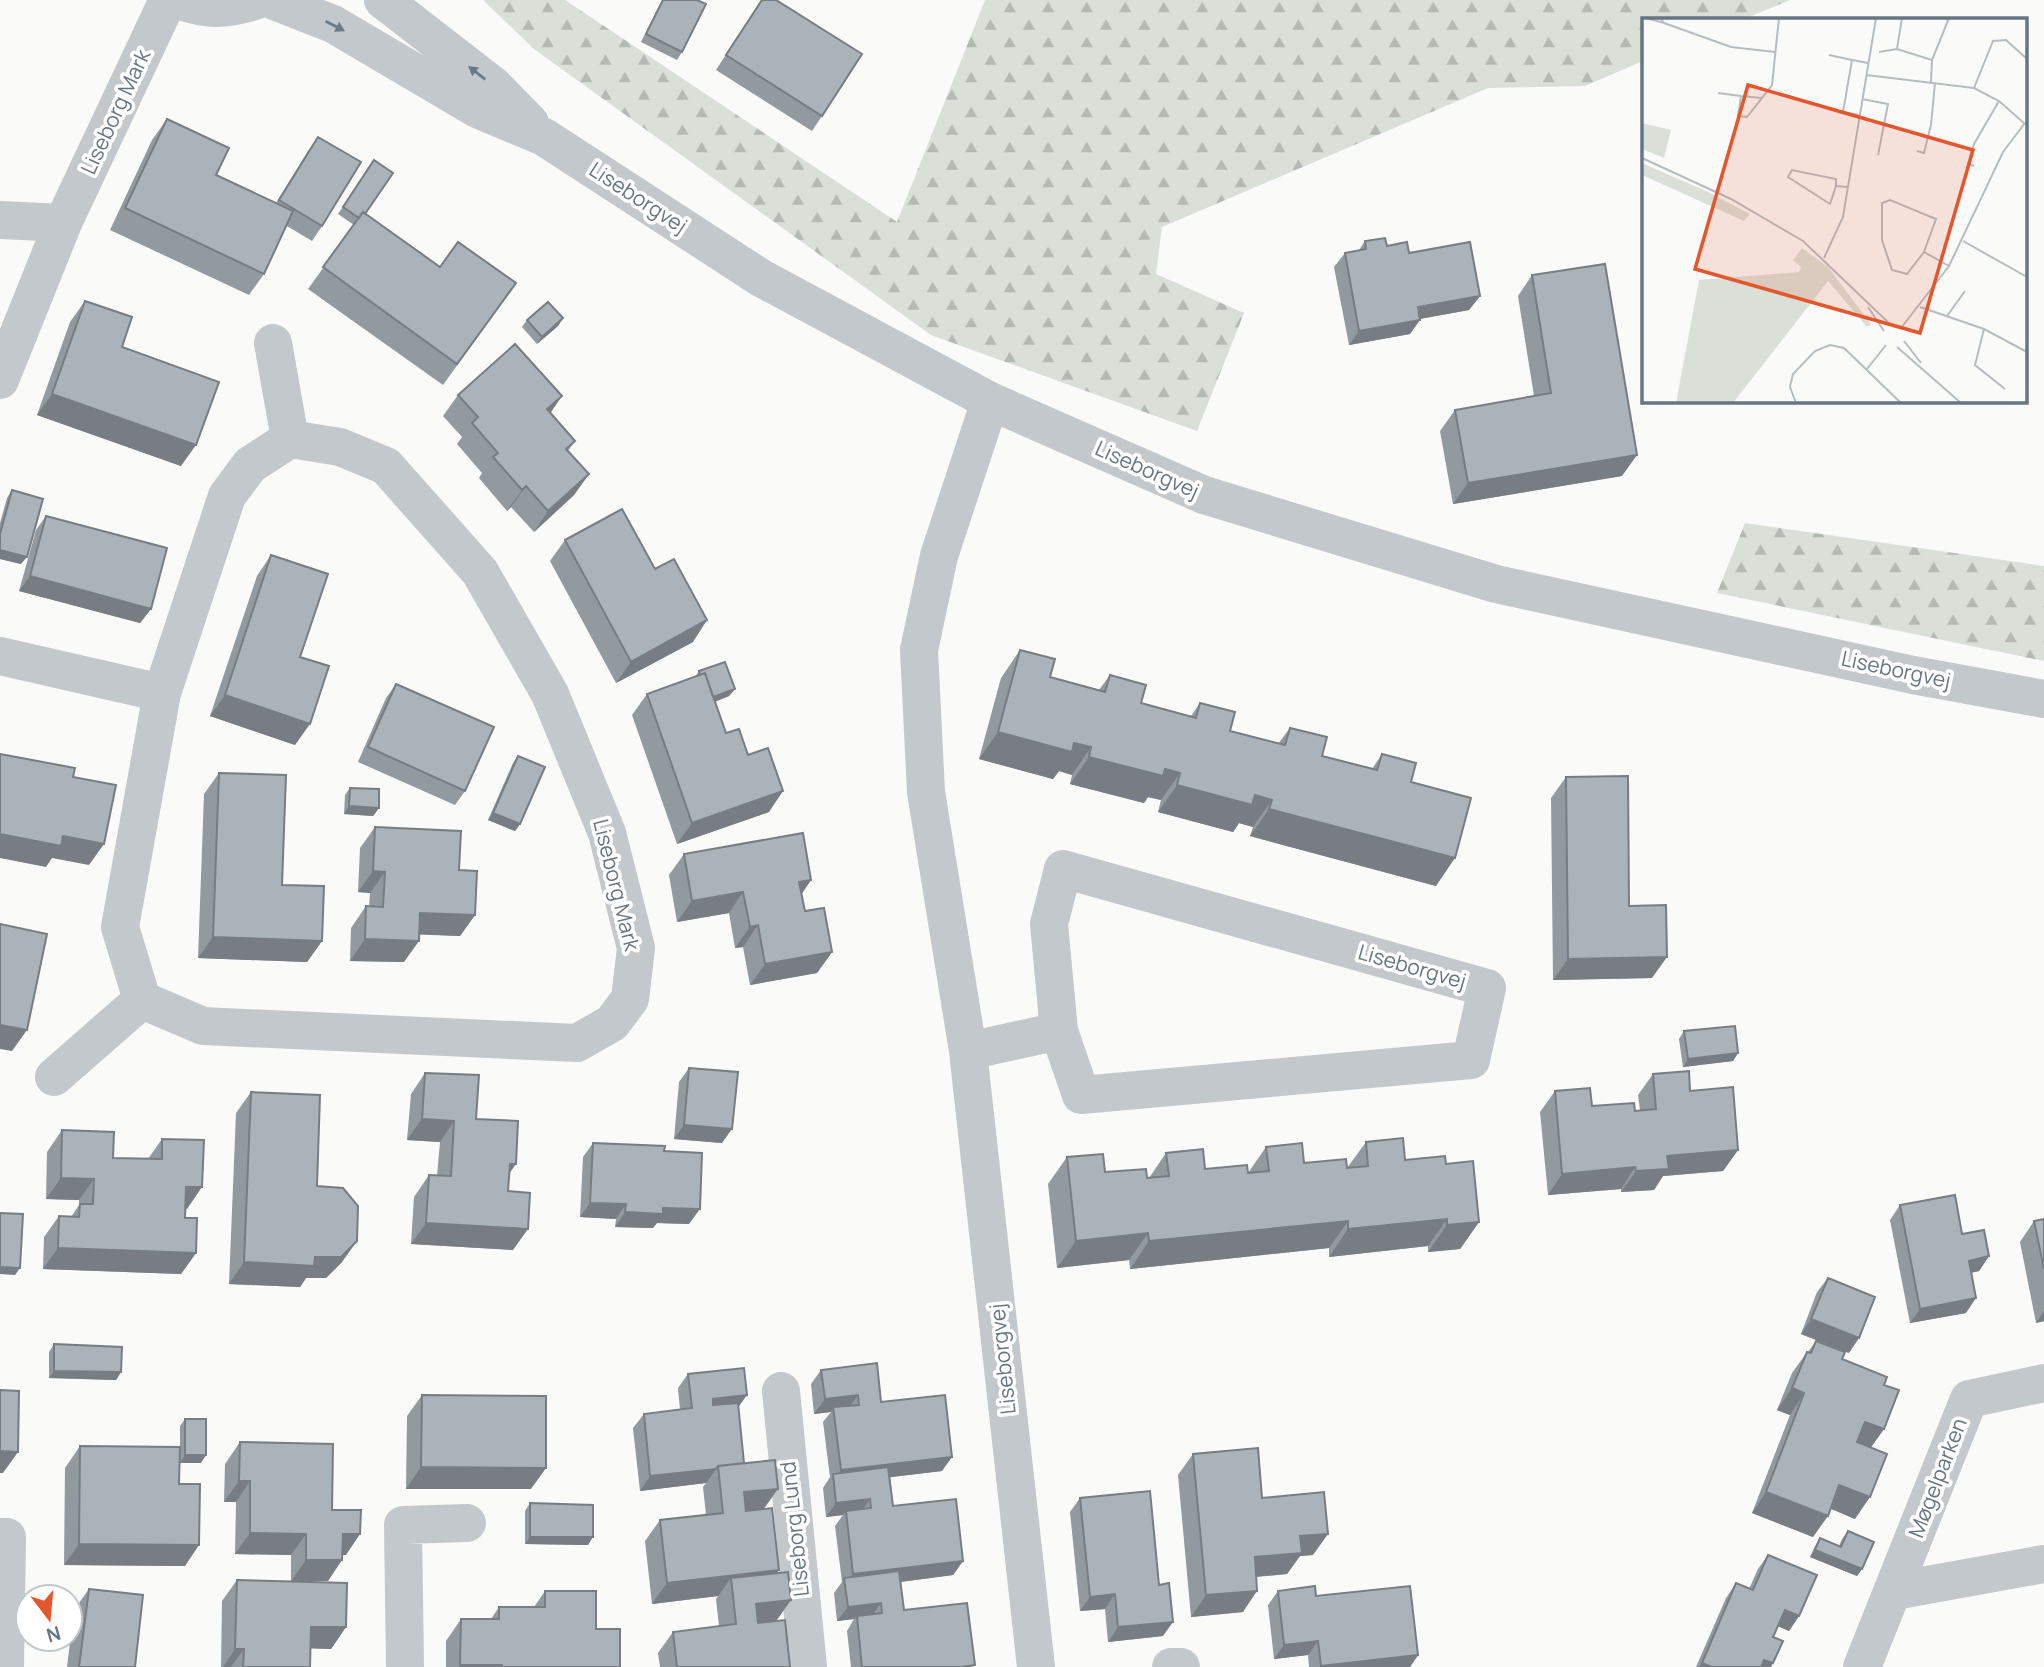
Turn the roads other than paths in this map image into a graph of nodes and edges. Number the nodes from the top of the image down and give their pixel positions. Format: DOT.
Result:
graph roads {
  1 [pos="168,0"];
  2 [pos="178,0"];
  3 [pos="258,0"];
  4 [pos="272,0"];
  5 [pos="383,0"];
  6 [pos="544,137"];
  7 [pos="0,220"];
  8 [pos="63,223"];
  9 [pos="273,343"];
  10 [pos="0,380"];
  11 [pos="990,401"];
  12 [pos="290,439"];
  13 [pos="0,656"];
  14 [pos="162,693"];
  15 [pos="2044,699"];
  16 [pos="142,1000"];
  17 [pos="1059,1031"];
  18 [pos="968,1051"];
  19 [pos="54,1077"];
  20 [pos="2044,1383"];
  21 [pos="781,1391"];
  22 [pos="467,1523"];
  23 [pos="0,1537"];
  24 [pos="2044,1564"];
  25 [pos="1894,1591"];
  26 [pos="5,1667"];
  27 [pos="405,1667"];
  28 [pos="808,1667"];
  29 [pos="1036,1667"];
  30 [pos="1171,1667"];
  31 [pos="1181,1667"];
  32 [pos="1862,1667"];
  1 -- 8 [label="street, Liseborg Mark"];
  2 -- 3 [label="street"];
  4 -- 6 [label="street, Liseborgvej, one-way"];
  6 -- 5 [label="street, Liseborgvej, one-way"];
  6 -- 11 [label="street, Liseborgvej"];
  7 -- 8 [label="street"];
  8 -- 10 [label="street, Liseborg Mark"];
  9 -- 12 [label="street"];
  11 -- 15 [label="street, Liseborgvej"];
  11 -- 18 [label="street, Liseborgvej"];
  12 -- 14 [label="street"];
  12 -- 16 [label="street, Liseborg Mark"];
  13 -- 14 [label="street"];
  14 -- 16 [label="street"];
  16 -- 19 [label="street"];
  17 -- 17 [label="street, Liseborgvej"];
  17 -- 18 [label="street"];
  18 -- 29 [label="street, Liseborgvej"];
  20 -- 25 [label="street, Møgelparken"];
  21 -- 28 [label="street, Liseborg Lund"];
  22 -- 27 [label="street"];
  23 -- 26 [label="street"];
  24 -- 25 [label="street"];
  25 -- 32 [label="street, Møgelparken"];
  30 -- 31 [label="street"];
}
